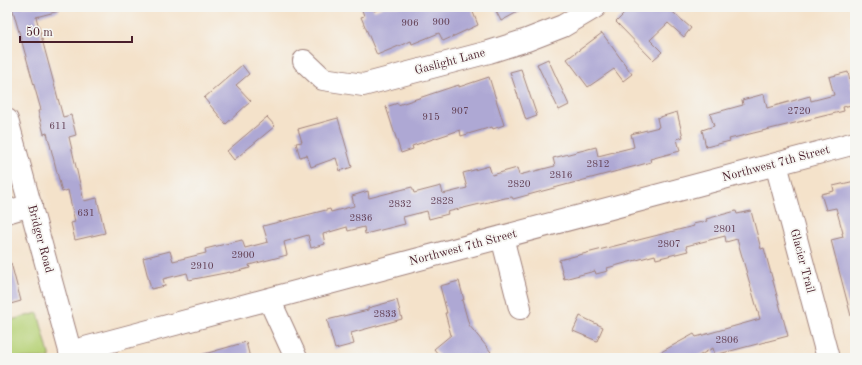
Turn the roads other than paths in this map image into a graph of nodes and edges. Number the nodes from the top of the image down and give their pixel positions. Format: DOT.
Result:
graph roads {
  1 [pos="595,7"];
  2 [pos="304,61"];
  3 [pos="7,120"];
  4 [pos="855,143"];
  5 [pos="776,164"];
  6 [pos="31,206"];
  7 [pos="7,212"];
  8 [pos="502,237"];
  9 [pos="269,299"];
  10 [pos="520,308"];
  11 [pos="71,355"];
  12 [pos="296,358"];
  13 [pos="828,358"];
  1 -- 2 [label="street, Gaslight Lane"];
  3 -- 6 [label="street, Bridger Road"];
  4 -- 5 [label="street, Northwest 7th Street"];
  5 -- 8 [label="street, Northwest 7th Street"];
  5 -- 13 [label="street, Glacier Trail"];
  6 -- 7 [label="street"];
  6 -- 11 [label="street, Bridger Road"];
  8 -- 9 [label="street, Northwest 7th Street"];
  8 -- 10 [label="street"];
  9 -- 11 [label="street, Northwest 7th Street"];
  9 -- 12 [label="street"];
}
